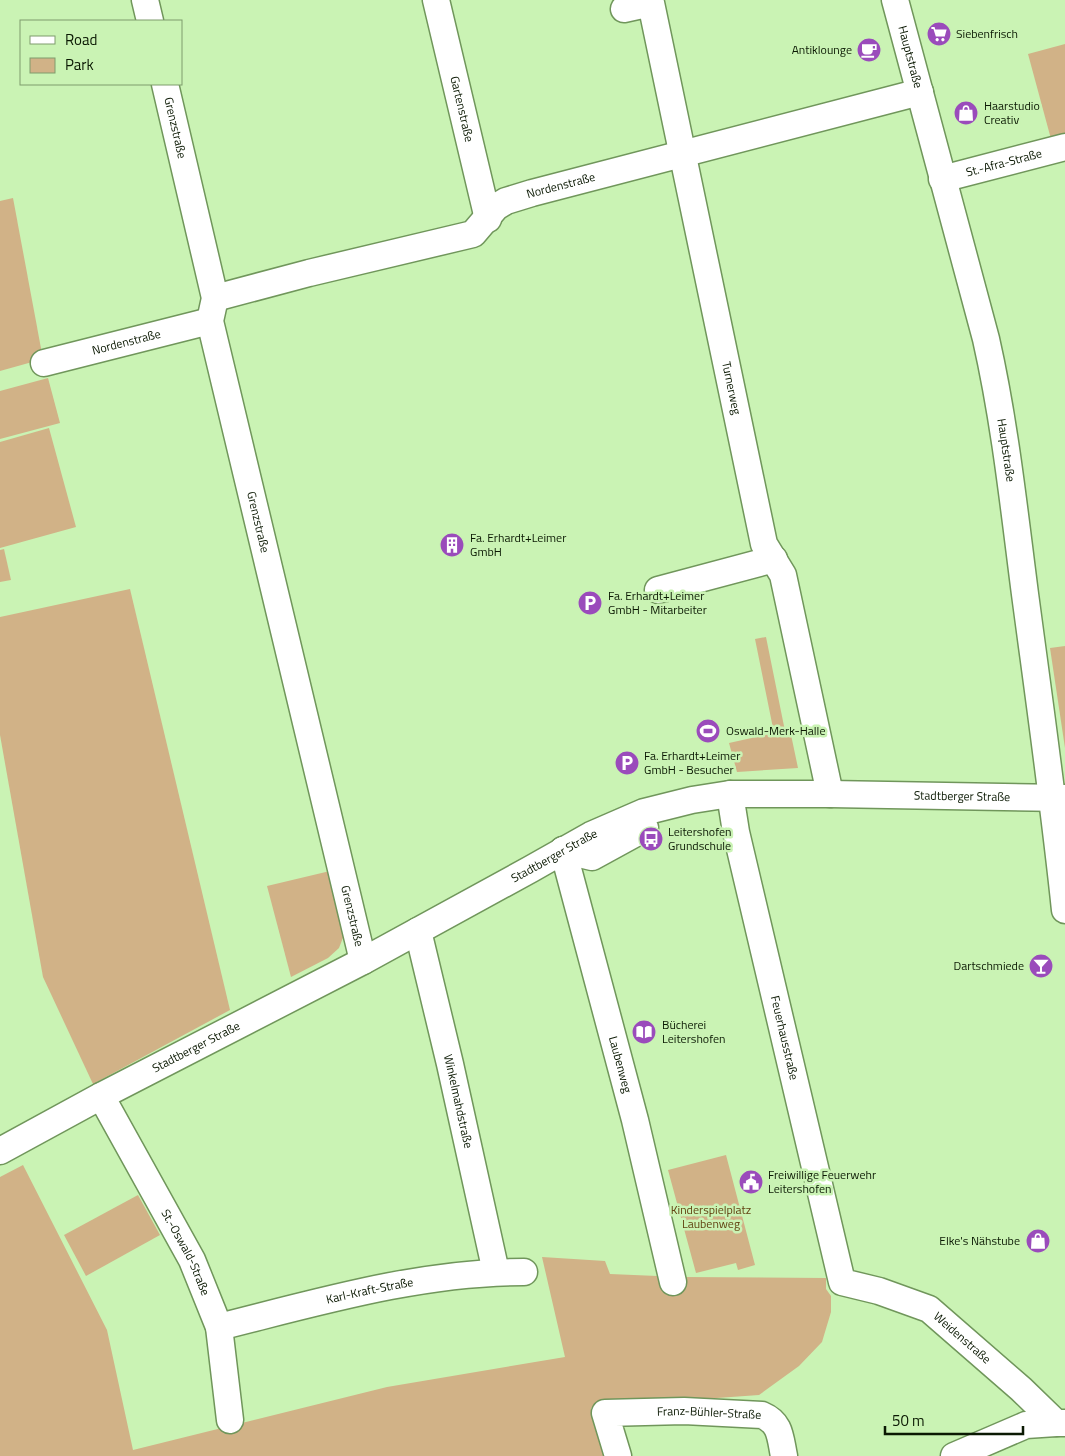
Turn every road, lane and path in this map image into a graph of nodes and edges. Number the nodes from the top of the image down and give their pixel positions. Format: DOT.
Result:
graph roads {
  1 [pos="145,0"];
  2 [pos="436,0"];
  3 [pos="902,2"];
  4 [pos="624,9"];
  5 [pos="150,20"];
  6 [pos="165,85"];
  7 [pos="920,92"];
  8 [pos="1065,147"];
  9 [pos="683,155"];
  10 [pos="942,179"];
  11 [pos="488,219"];
  12 [pos="212,309"];
  13 [pos="44,363"];
  14 [pos="774,559"];
  15 [pos="658,590"];
  16 [pos="730,794"];
  17 [pos="830,794"];
  18 [pos="1059,798"];
  19 [pos="563,850"];
  20 [pos="1065,910"];
  21 [pos="418,931"];
  22 [pos="363,960"];
  23 [pos="101,1096"];
  24 [pos="0,1151"];
  25 [pos="496,1272"];
  26 [pos="524,1272"];
  27 [pos="673,1282"];
  28 [pos="842,1282"];
  29 [pos="219,1327"];
  30 [pos="230,1420"];
  31 [pos="1060,1423"];
  32 [pos="618,1456"];
  33 [pos="784,1456"];
  34 [pos="954,1456"];
  1 -- 5 [label="street"];
  2 -- 11 [label="street, Gartenstraße"];
  3 -- 7 [label="street, Hauptstraße"];
  4 -- 9 [label="street, Turnerweg"];
  6 -- 12 [label="street, Grenzstraße"];
  7 -- 9 [label="street, Nordenstraße"];
  7 -- 10 [label="street, Hauptstraße"];
  8 -- 10 [label="street, St.-Afra-Straße"];
  9 -- 11 [label="street, Nordenstraße"];
  9 -- 14 [label="street, Turnerweg"];
  10 -- 18 [label="street, Hauptstraße"];
  11 -- 12 [label="street, Nordenstraße"];
  12 -- 13 [label="street, Nordenstraße"];
  12 -- 22 [label="street, Grenzstraße"];
  14 -- 15 [label="street"];
  14 -- 17 [label="street, Turnerweg"];
  16 -- 17 [label="street, Stadtberger Straße"];
  16 -- 19 [label="street, Stadtberger Straße"];
  16 -- 28 [label="street, Feuerhausstraße"];
  17 -- 18 [label="street, Stadtberger Straße"];
  18 -- 20 [label="street, Hauptstraße"];
  19 -- 21 [label="street, Stadtberger Straße"];
  19 -- 27 [label="street, Laubenweg"];
  21 -- 22 [label="street, Stadtberger Straße"];
  21 -- 25 [label="street, Winkelmahdstraße"];
  22 -- 23 [label="street, Stadtberger Straße"];
  23 -- 24 [label="street, Stadtberger Straße"];
  23 -- 29 [label="street, St.-Oswald-Straße"];
  25 -- 26 [label="street, Karl-Kraft-Straße"];
  25 -- 29 [label="street, Karl-Kraft-Straße"];
  28 -- 31 [label="street, Weidenstraße"];
  29 -- 30 [label="street, St.-Oswald-Straße"];
  31 -- 34 [label="street"];
  32 -- 33 [label="street, Franz-Bühler-Straße"];
}
